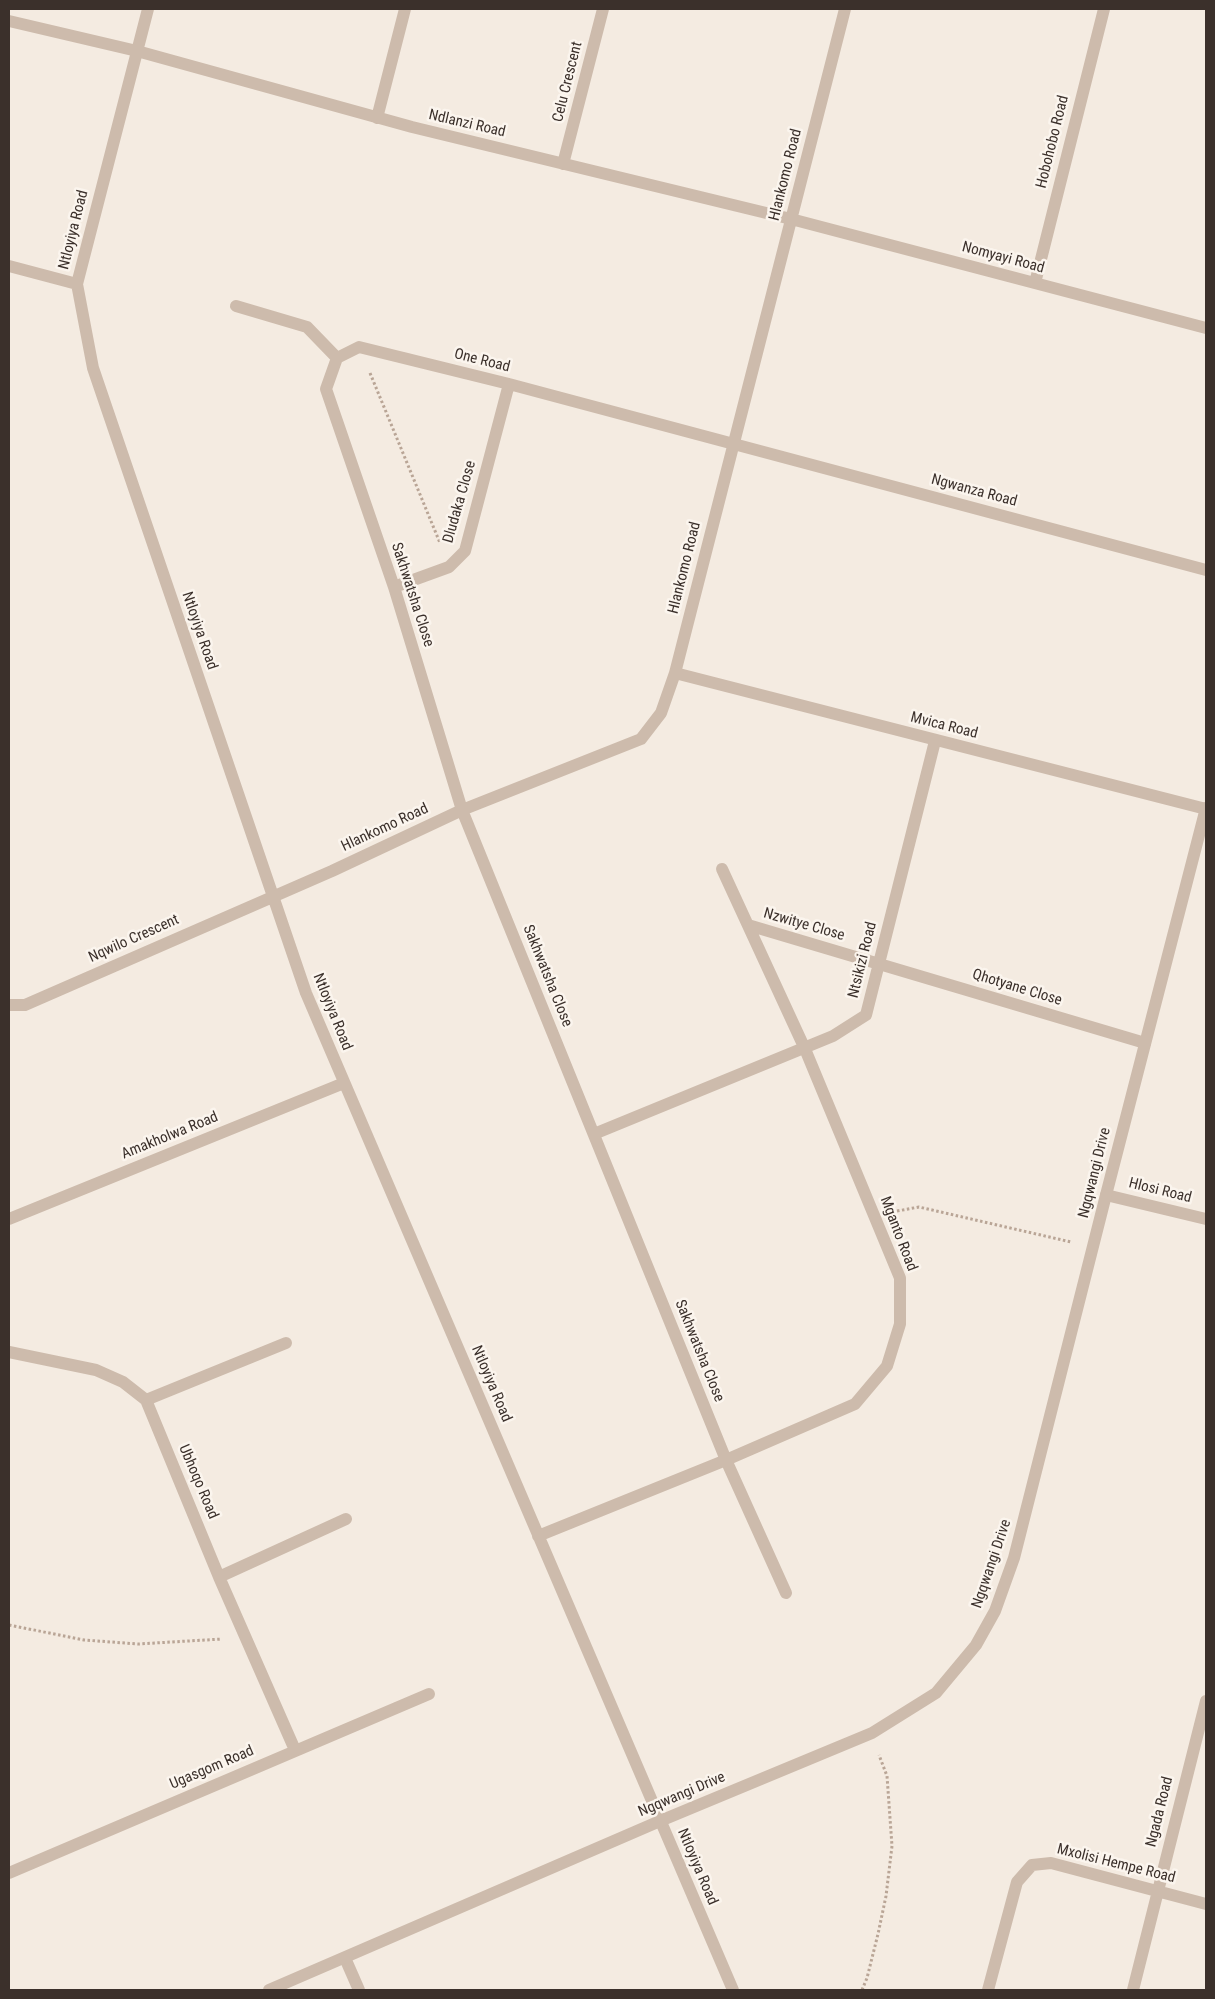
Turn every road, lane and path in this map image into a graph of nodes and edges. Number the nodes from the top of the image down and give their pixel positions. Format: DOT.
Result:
graph roads {
  1 [pos="148,9"];
  2 [pos="404,9"];
  3 [pos="603,9"];
  4 [pos="845,9"];
  5 [pos="1104,9"];
  6 [pos="9,21"];
  7 [pos="137,51"];
  8 [pos="377,118"];
  9 [pos="563,164"];
  10 [pos="791,219"];
  11 [pos="9,266"];
  12 [pos="1035,283"];
  13 [pos="77,284"];
  14 [pos="236,306"];
  15 [pos="1206,328"];
  16 [pos="359,347"];
  17 [pos="337,358"];
  18 [pos="509,384"];
  19 [pos="734,444"];
  20 [pos="450,567"];
  21 [pos="1206,570"];
  22 [pos="394,587"];
  23 [pos="675,673"];
  24 [pos="935,741"];
  25 [pos="1206,809"];
  26 [pos="462,810"];
  27 [pos="722,869"];
  28 [pos="272,896"];
  29 [pos="748,925"];
  30 [pos="879,964"];
  31 [pos="9,1006"];
  32 [pos="1145,1043"];
  33 [pos="805,1049"];
  34 [pos="344,1083"];
  35 [pos="594,1134"];
  36 [pos="1106,1195"];
  37 [pos="1206,1219"];
  38 [pos="9,1220"];
  39 [pos="876,1220"];
  40 [pos="1072,1242"];
  41 [pos="286,1343"];
  42 [pos="9,1352"];
  43 [pos="146,1400"];
  44 [pos="726,1460"];
  45 [pos="346,1519"];
  46 [pos="538,1536"];
  47 [pos="219,1577"];
  48 [pos="786,1593"];
  49 [pos="9,1625"];
  50 [pos="244,1631"];
  51 [pos="429,1694"];
  52 [pos="1206,1701"];
  53 [pos="295,1750"];
  54 [pos="879,1755"];
  55 [pos="660,1822"];
  56 [pos="9,1873"];
  57 [pos="1157,1891"];
  58 [pos="1206,1904"];
  59 [pos="345,1958"];
  60 [pos="269,1990"];
  61 [pos="359,1990"];
  62 [pos="733,1990"];
  63 [pos="862,1990"];
  64 [pos="988,1990"];
  65 [pos="1133,1990"];
  1 -- 7 [label="street, Ntloyiya Road"];
  2 -- 8 [label="street"];
  3 -- 9 [label="street, Celu Crescent"];
  4 -- 10 [label="street, Hlankomo Road"];
  5 -- 12 [label="street, Hobohobo Road"];
  6 -- 7 [label="street, Ndlanzi Road"];
  7 -- 8 [label="street, Ndlanzi Road"];
  7 -- 13 [label="street, Ntloyiya Road"];
  8 -- 9 [label="street, Ndlanzi Road"];
  9 -- 10 [label="street, Ndlanzi Road"];
  10 -- 12 [label="street, Nomyayi Road"];
  10 -- 19 [label="street, Hlankomo Road"];
  11 -- 13 [label="street"];
  12 -- 15 [label="street, Nomyayi Road"];
  13 -- 28 [label="street, Ntloyiya Road"];
  14 -- 17 [label="street"];
  16 -- 17 [label="street"];
  16 -- 18 [label="street, One Road"];
  16 -- 20 [label="path"];
  17 -- 22 [label="street, Sakhwatsha Close"];
  18 -- 19 [label="street, One Road"];
  18 -- 20 [label="street, Dludaka Close"];
  19 -- 21 [label="street, Ngwanza Road"];
  19 -- 23 [label="street, Hlankomo Road"];
  20 -- 22 [label="street, Dludaka Close"];
  22 -- 26 [label="street, Sakhwatsha Close"];
  23 -- 24 [label="street, Mvica Road"];
  23 -- 26 [label="street, Hlankomo Road"];
  24 -- 25 [label="street, Mvica Road"];
  24 -- 30 [label="street, Ntsikizi Road"];
  25 -- 32 [label="street, Ngqwangi Drive"];
  26 -- 28 [label="street, Hlankomo Road"];
  26 -- 35 [label="street, Sakhwatsha Close"];
  27 -- 29 [label="street, Mganto Road"];
  28 -- 31 [label="street, Nqwilo Crescent"];
  28 -- 34 [label="street, Ntloyiya Road"];
  29 -- 30 [label="street, Nzwitye Close"];
  29 -- 33 [label="street, Mganto Road"];
  30 -- 32 [label="street, Qhotyane Close"];
  30 -- 33 [label="street, Ntsikizi Road"];
  32 -- 36 [label="street, Ngqwangi Drive"];
  33 -- 35 [label="street, Ntsikizi Road"];
  33 -- 39 [label="street, Mganto Road"];
  34 -- 38 [label="street, Amakholwa Road"];
  34 -- 46 [label="street, Ntloyiya Road"];
  35 -- 44 [label="street, Sakhwatsha Close"];
  36 -- 37 [label="street, Hlosi Road"];
  36 -- 55 [label="street, Ngqwangi Drive"];
  39 -- 40 [label="path"];
  39 -- 44 [label="street, Mganto Road"];
  41 -- 43 [label="street"];
  42 -- 43 [label="street, Ubhoqo Road"];
  43 -- 47 [label="street, Ubhoqo Road"];
  44 -- 46 [label="street, Mganto Road"];
  44 -- 48 [label="street, Sakhwatsha Close"];
  45 -- 47 [label="street"];
  46 -- 55 [label="street, Ntloyiya Road"];
  47 -- 50 [label="street, Ubhoqo Road"];
  49 -- 50 [label="path"];
  50 -- 53 [label="street, Ubhoqo Road"];
  51 -- 53 [label="street, Ugasgom Road"];
  52 -- 57 [label="street, Ngada Road"];
  53 -- 56 [label="street, Ugasgom Road"];
  54 -- 63 [label="path"];
  55 -- 59 [label="street, Ngqwangi Drive"];
  55 -- 62 [label="street, Ntloyiya Road"];
  57 -- 58 [label="street, Mxolisi Hempe Road"];
  57 -- 64 [label="street, Mxolisi Hempe Road"];
  57 -- 65 [label="street, Ngada Road"];
  59 -- 60 [label="street, Ngqwangi Drive"];
  59 -- 61 [label="street"];
}
